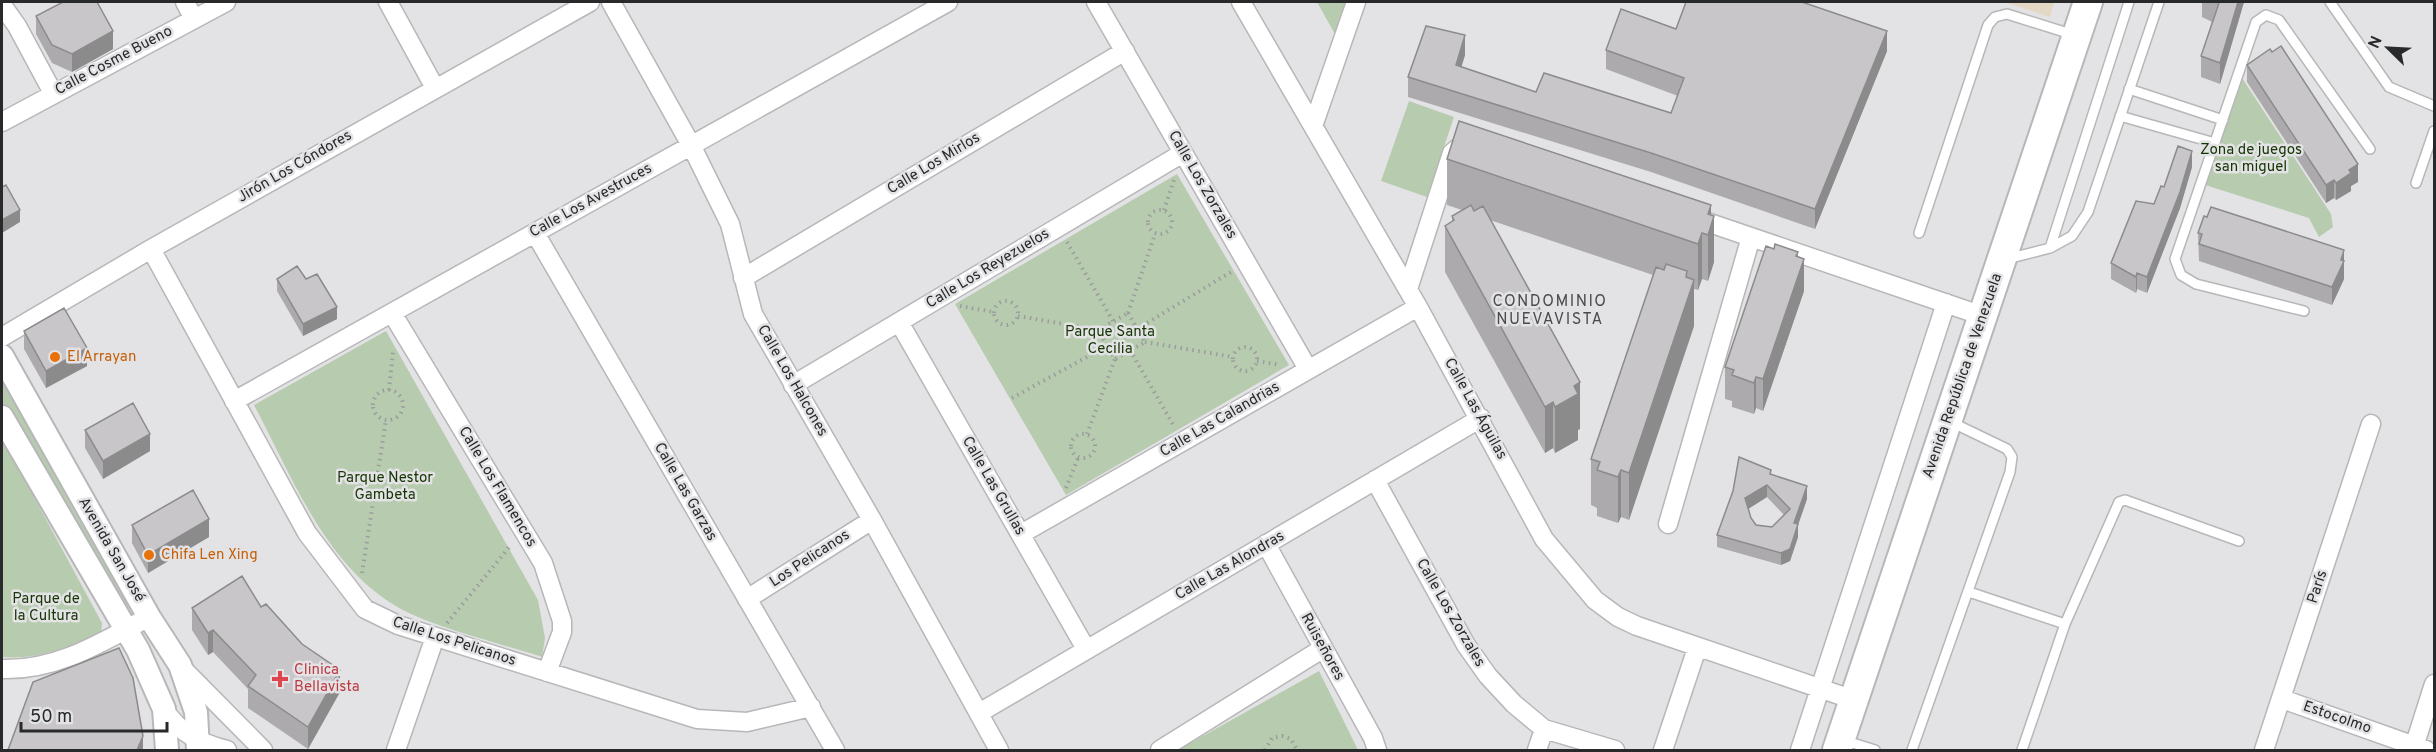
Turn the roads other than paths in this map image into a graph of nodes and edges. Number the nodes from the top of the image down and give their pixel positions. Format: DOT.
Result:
graph roads {
  1 [pos="185,2"];
  2 [pos="226,2"];
  3 [pos="388,2"];
  4 [pos="590,2"];
  5 [pos="611,2"];
  6 [pos="948,2"];
  7 [pos="1096,2"];
  8 [pos="1241,2"];
  9 [pos="1356,2"];
  10 [pos="2088,2"];
  11 [pos="2129,2"];
  12 [pos="2159,2"];
  13 [pos="2330,2"];
  14 [pos="2,5"];
  15 [pos="194,19"];
  16 [pos="2076,36"];
  17 [pos="1125,51"];
  18 [pos="435,87"];
  19 [pos="2129,89"];
  20 [pos="53,93"];
  21 [pos="2434,106"];
  22 [pos="2120,116"];
  23 [pos="2223,120"];
  24 [pos="2,122"];
  25 [pos="1313,126"];
  26 [pos="2434,131"];
  27 [pos="2215,143"];
  28 [pos="1475,144"];
  29 [pos="691,145"];
  30 [pos="2370,149"];
  31 [pos="1184,153"];
  32 [pos="2416,183"];
  33 [pos="1673,211"];
  34 [pos="535,233"];
  35 [pos="1918,233"];
  36 [pos="1751,237"];
  37 [pos="2050,248"];
  38 [pos="151,249"];
  39 [pos="2002,260"];
  40 [pos="743,278"];
  41 [pos="1408,289"];
  42 [pos="1946,303"];
  43 [pos="1418,307"];
  44 [pos="2304,311"];
  45 [pos="394,316"];
  46 [pos="1983,316"];
  47 [pos="899,322"];
  48 [pos="2,337"];
  49 [pos="2,356"];
  50 [pos="1308,369"];
  51 [pos="793,385"];
  52 [pos="234,401"];
  53 [pos="2,417"];
  54 [pos="1481,418"];
  55 [pos="1947,421"];
  56 [pos="2371,424"];
  57 [pos="1375,480"];
  58 [pos="872,519"];
  59 [pos="1668,524"];
  60 [pos="1021,534"];
  61 [pos="2240,541"];
  62 [pos="1266,544"];
  63 [pos="1969,592"];
  64 [pos="747,599"];
  65 [pos="149,617"];
  66 [pos="2065,624"];
  67 [pos="126,629"];
  68 [pos="435,637"];
  69 [pos="1697,648"];
  70 [pos="1322,649"];
  71 [pos="1086,650"];
  72 [pos="180,665"];
  73 [pos="2,669"];
  74 [pos="547,672"];
  75 [pos="2434,684"];
  76 [pos="1820,689"];
  77 [pos="2282,699"];
  78 [pos="1854,700"];
  79 [pos="811,707"];
  80 [pos="164,709"];
  81 [pos="979,713"];
  82 [pos="1544,729"];
  83 [pos="1839,745"];
  84 [pos="198,746"];
  85 [pos="2418,749"];
  86 [pos="166,750"];
  87 [pos="227,750"];
  88 [pos="263,750"];
  89 [pos="396,750"];
  90 [pos="835,750"];
  91 [pos="999,750"];
  92 [pos="1160,750"];
  93 [pos="1377,750"];
  94 [pos="1537,750"];
  95 [pos="1615,750"];
  96 [pos="1663,750"];
  97 [pos="1800,750"];
  98 [pos="1875,750"];
  99 [pos="1912,750"];
  100 [pos="2022,750"];
  101 [pos="2264,750"];
  1 -- 15 [label="street"];
  2 -- 15 [label="street, Calle Cosme Bueno"];
  3 -- 18 [label="street"];
  4 -- 18 [label="street, Jirón Los Cóndores"];
  5 -- 29 [label="street, Calle Los Halcones"];
  6 -- 29 [label="street, Calle Los Avestruces"];
  7 -- 17 [label="street, Calle Los Zorzales"];
  8 -- 25 [label="street, Calle Las Águilas"];
  9 -- 25 [label="street"];
  10 -- 16 [label="main road, Avenida República de Venezuela"];
  11 -- 37 [label="lane"];
  12 -- 19 [label="lane"];
  13 -- 21 [label="lane"];
  14 -- 20 [label="street"];
  15 -- 20 [label="street, Calle Cosme Bueno"];
  16 -- 35 [label="lane"];
  16 -- 39 [label="main road, Avenida República de Venezuela"];
  17 -- 31 [label="street, Calle Los Zorzales"];
  17 -- 40 [label="street, Calle Los Mirlos"];
  18 -- 38 [label="street, Jirón Los Cóndores"];
  19 -- 22 [label="lane"];
  19 -- 23 [label="lane"];
  20 -- 24 [label="street, Calle Cosme Bueno"];
  22 -- 27 [label="lane"];
  22 -- 37 [label="lane"];
  23 -- 27 [label="lane"];
  23 -- 30 [label="lane"];
  25 -- 41 [label="street, Calle Las Águilas"];
  26 -- 32 [label="lane"];
  27 -- 44 [label="lane"];
  28 -- 41 [label="street"];
  29 -- 34 [label="street, Calle Los Avestruces"];
  29 -- 40 [label="street, Calle Los Halcones"];
  31 -- 47 [label="street, Calle Los Reyezuelos"];
  31 -- 50 [label="street, Calle Los Zorzales"];
  33 -- 36 [label="street"];
  34 -- 45 [label="street, Calle Los Avestruces"];
  34 -- 64 [label="street, Calle Las Garzas"];
  36 -- 42 [label="street"];
  36 -- 59 [label="street"];
  37 -- 39 [label="lane"];
  38 -- 48 [label="street, Jirón Los Cóndores"];
  38 -- 52 [label="street, Calle Los Pelicanos"];
  39 -- 46 [label="main road, Avenida República de Venezuela"];
  40 -- 51 [label="street, Calle Los Halcones"];
  41 -- 43 [label="street, Calle Las Águilas"];
  42 -- 46 [label="street"];
  42 -- 76 [label="street"];
  43 -- 50 [label="street, Calle Las Calandrias"];
  43 -- 54 [label="street, Calle Las Águilas"];
  45 -- 52 [label="street, Calle Los Avestruces"];
  45 -- 74 [label="street, Calle Los Flamencos"];
  46 -- 55 [label="main road, Avenida República de Venezuela"];
  47 -- 51 [label="street, Calle Los Reyezuelos"];
  47 -- 60 [label="street, Calle Las Grullas"];
  49 -- 65 [label="street, Avenida San José"];
  50 -- 60 [label="street, Calle Las Calandrias"];
  51 -- 58 [label="street, Calle Los Halcones"];
  52 -- 68 [label="street, Calle Los Pelicanos"];
  53 -- 67 [label="street, Avenida San José"];
  54 -- 57 [label="street, Calle Las Alondras"];
  54 -- 69 [label="street, Calle Las Águilas"];
  55 -- 63 [label="lane"];
  55 -- 78 [label="main road, Avenida República de Venezuela"];
  56 -- 77 [label="street, París"];
  57 -- 62 [label="street, Calle Las Alondras"];
  57 -- 82 [label="street, Calle Los Zorzales"];
  58 -- 64 [label="street, Los Pelicanos"];
  58 -- 81 [label="street, Calle Los Halcones"];
  60 -- 71 [label="street, Calle Las Grullas"];
  61 -- 66 [label="lane"];
  62 -- 70 [label="street, Ruiseñores"];
  62 -- 71 [label="street, Calle Las Alondras"];
  63 -- 66 [label="lane"];
  63 -- 99 [label="lane"];
  64 -- 79 [label="street, Calle Las Garzas"];
  65 -- 67 [label="street"];
  65 -- 72 [label="street, Avenida San José"];
  66 -- 100 [label="lane"];
  67 -- 73 [label="street"];
  67 -- 80 [label="street, Avenida San José"];
  68 -- 74 [label="street, Calle Los Pelicanos"];
  68 -- 89 [label="street"];
  69 -- 76 [label="street, Calle Las Águilas"];
  69 -- 96 [label="street"];
  70 -- 92 [label="street"];
  70 -- 93 [label="street, Ruiseñores"];
  71 -- 81 [label="street, Calle Las Alondras"];
  72 -- 84 [label="street, Avenida San José"];
  72 -- 88 [label="street"];
  74 -- 79 [label="street, Calle Los Pelicanos"];
  75 -- 85 [label="street"];
  76 -- 78 [label="street, Calle Las Águilas"];
  76 -- 97 [label="street"];
  77 -- 85 [label="street, Estocolmo"];
  77 -- 101 [label="street, París"];
  78 -- 83 [label="main road, Avenida República de Venezuela"];
  79 -- 90 [label="street, Calle Las Garzas"];
  80 -- 84 [label="street"];
  80 -- 86 [label="street, Avenida San José"];
  81 -- 91 [label="street, Calle Los Halcones"];
  82 -- 94 [label="street"];
  82 -- 95 [label="street, Calle Los Zorzales"];
  83 -- 98 [label="lane"];
  84 -- 87 [label="street"];
}
